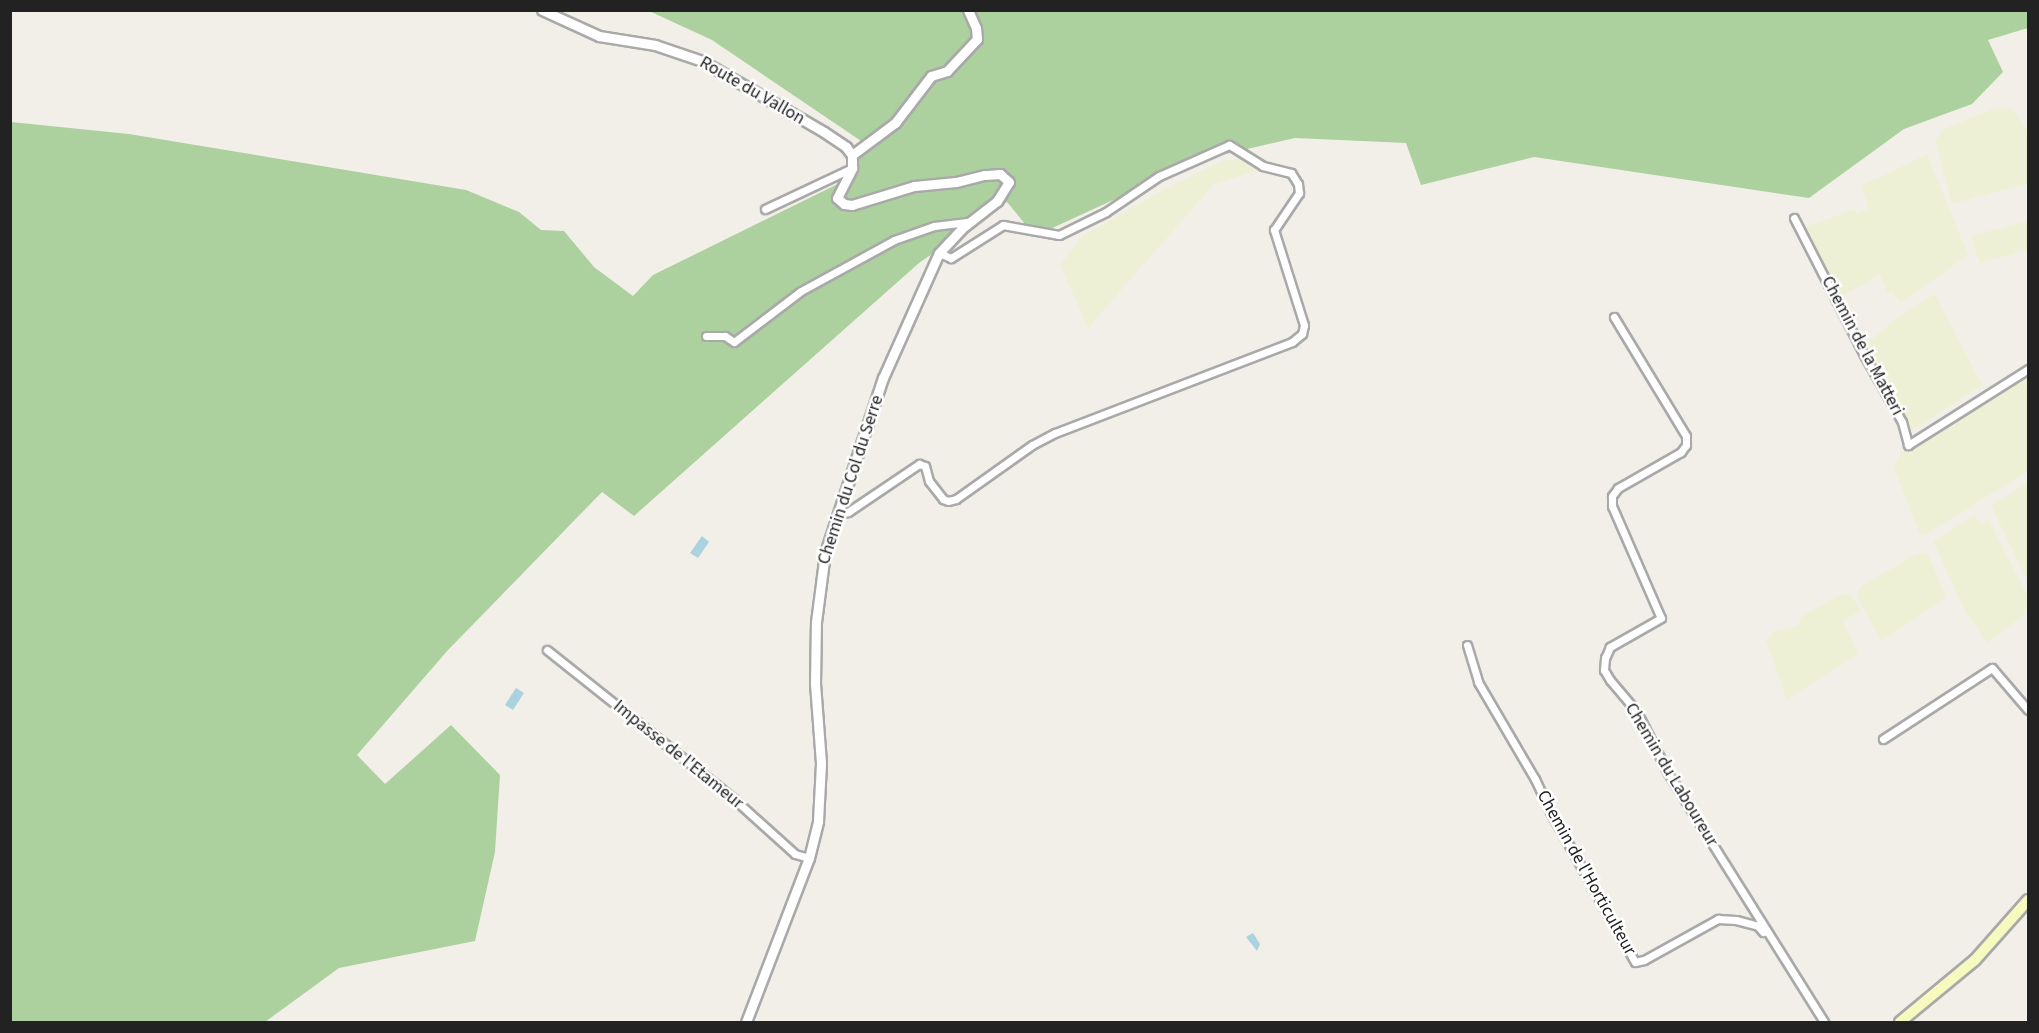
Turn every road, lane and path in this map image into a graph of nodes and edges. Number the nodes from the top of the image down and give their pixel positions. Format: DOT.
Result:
graph roads {
  1 [pos="542,10"];
  2 [pos="968,10"];
  3 [pos="852,155"];
  4 [pos="852,168"];
  5 [pos="765,209"];
  6 [pos="1794,218"];
  7 [pos="970,222"];
  8 [pos="939,253"];
  9 [pos="1614,317"];
  10 [pos="706,336"];
  11 [pos="2028,369"];
  12 [pos="838,514"];
  13 [pos="1467,645"];
  14 [pos="547,650"];
  15 [pos="2028,710"];
  16 [pos="1883,739"];
  17 [pos="809,858"];
  18 [pos="2028,901"];
  19 [pos="1773,942"];
  20 [pos="746,1023"];
  21 [pos="1824,1023"];
  22 [pos="1900,1023"];
  1 -- 3 [label="street, Route du Vallon"];
  2 -- 3 [label="street"];
  3 -- 4 [label="street"];
  4 -- 5 [label="street"];
  4 -- 7 [label="street, Chemin du Col du Serre"];
  6 -- 11 [label="street, Chemin de la Matteri"];
  7 -- 8 [label="street, Chemin du Col du Serre"];
  7 -- 10 [label="street"];
  8 -- 12 [label="street, Chemin du Col du Serre"];
  8 -- 12 [label="street"];
  9 -- 19 [label="street, Chemin du Laboureur"];
  12 -- 17 [label="street, Chemin du Col du Serre"];
  13 -- 19 [label="street, Chemin de l'Horticulteur"];
  14 -- 17 [label="street, Impasse de l'Etameur"];
  15 -- 16 [label="street"];
  17 -- 20 [label="street, Chemin du Col du Serre"];
  18 -- 22 [label="main road"];
  19 -- 21 [label="street, Chemin du Laboureur"];
}
